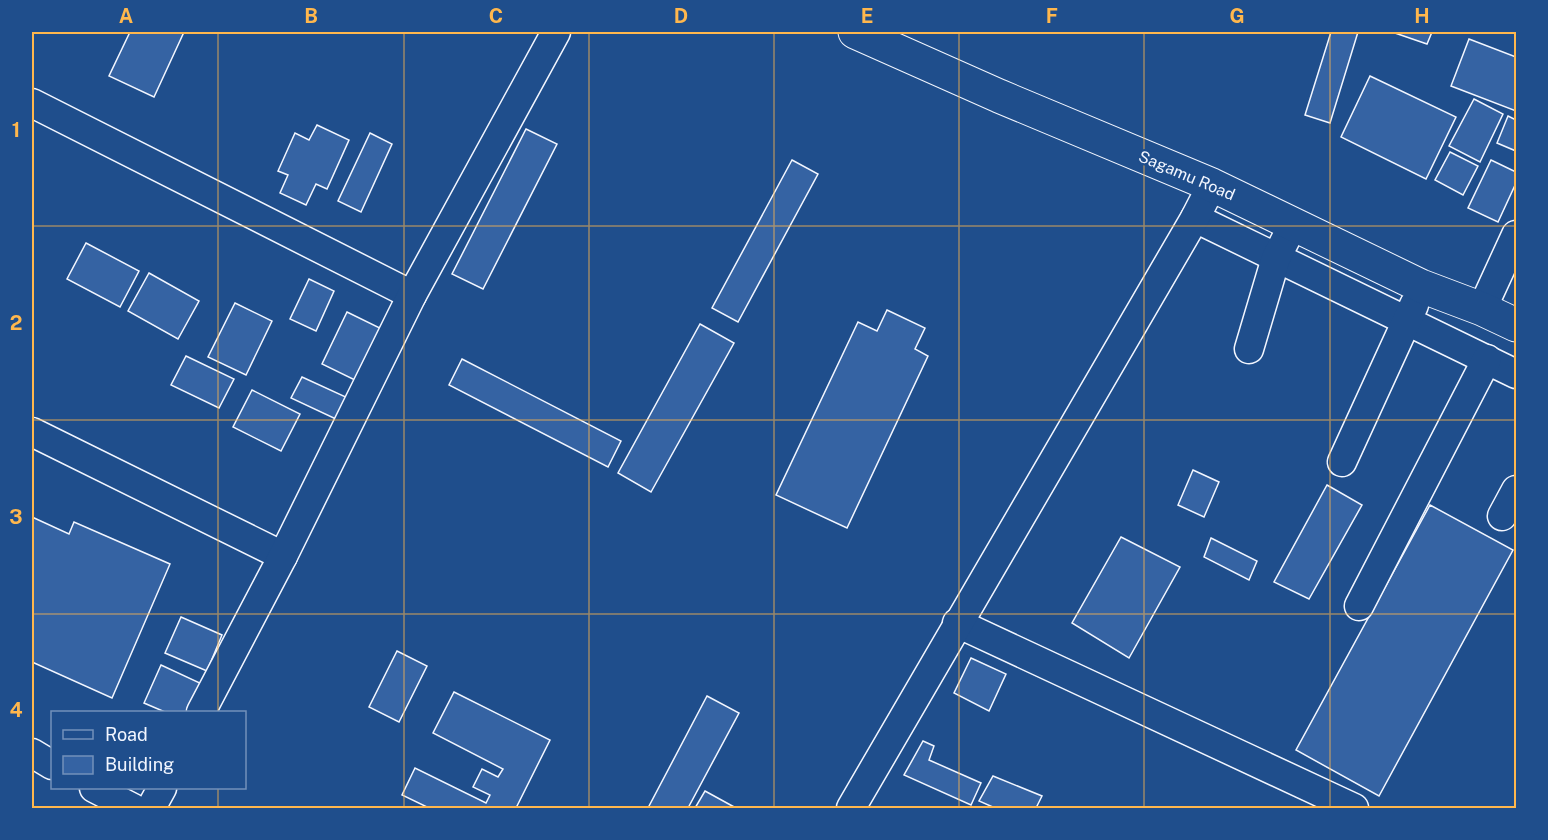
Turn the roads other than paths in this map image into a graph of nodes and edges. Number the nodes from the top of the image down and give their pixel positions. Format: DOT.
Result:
graph roads {
  1 [pos="556,32"];
  2 [pos="855,32"];
  3 [pos="32,103"];
  4 [pos="1212,184"];
  5 [pos="1195,219"];
  6 [pos="1294,223"];
  7 [pos="1516,235"];
  8 [pos="1276,258"];
  9 [pos="1421,286"];
  10 [pos="412,295"];
  11 [pos="1482,309"];
  12 [pos="1407,321"];
  13 [pos="1516,325"];
  14 [pos="1249,349"];
  15 [pos="1487,359"];
  16 [pos="1516,374"];
  17 [pos="32,432"];
  18 [pos="1342,462"];
  19 [pos="1516,489"];
  20 [pos="1502,516"];
  21 [pos="283,556"];
  22 [pos="1359,606"];
  23 [pos="957,623"];
  24 [pos="202,711"];
  25 [pos="32,753"];
  26 [pos="51,764"];
  27 [pos="96,789"];
  28 [pos="161,789"];
  29 [pos="133,808"];
  30 [pos="151,808"];
  31 [pos="851,808"];
  32 [pos="1354,808"];
  1 -- 10 [label="street"];
  2 -- 4 [label="highway, Sagamu Road"];
  3 -- 10 [label="street"];
  4 -- 5 [label="street"];
  4 -- 6 [label="highway, Sagamu Road"];
  5 -- 8 [label="street"];
  5 -- 23 [label="street"];
  6 -- 8 [label="street"];
  6 -- 9 [label="highway, Sagamu Road"];
  7 -- 11 [label="street"];
  8 -- 12 [label="street"];
  8 -- 14 [label="street"];
  9 -- 11 [label="highway, Sagamu Road"];
  9 -- 12 [label="street"];
  10 -- 21 [label="street"];
  11 -- 13 [label="highway, Sagamu Road"];
  12 -- 15 [label="street"];
  12 -- 18 [label="street"];
  15 -- 16 [label="street"];
  15 -- 22 [label="street"];
  17 -- 21 [label="street"];
  19 -- 20 [label="street"];
  21 -- 24 [label="street"];
  23 -- 31 [label="street"];
  23 -- 32 [label="street"];
  25 -- 26 [label="street"];
  27 -- 29 [label="street"];
  28 -- 30 [label="street"];
}
